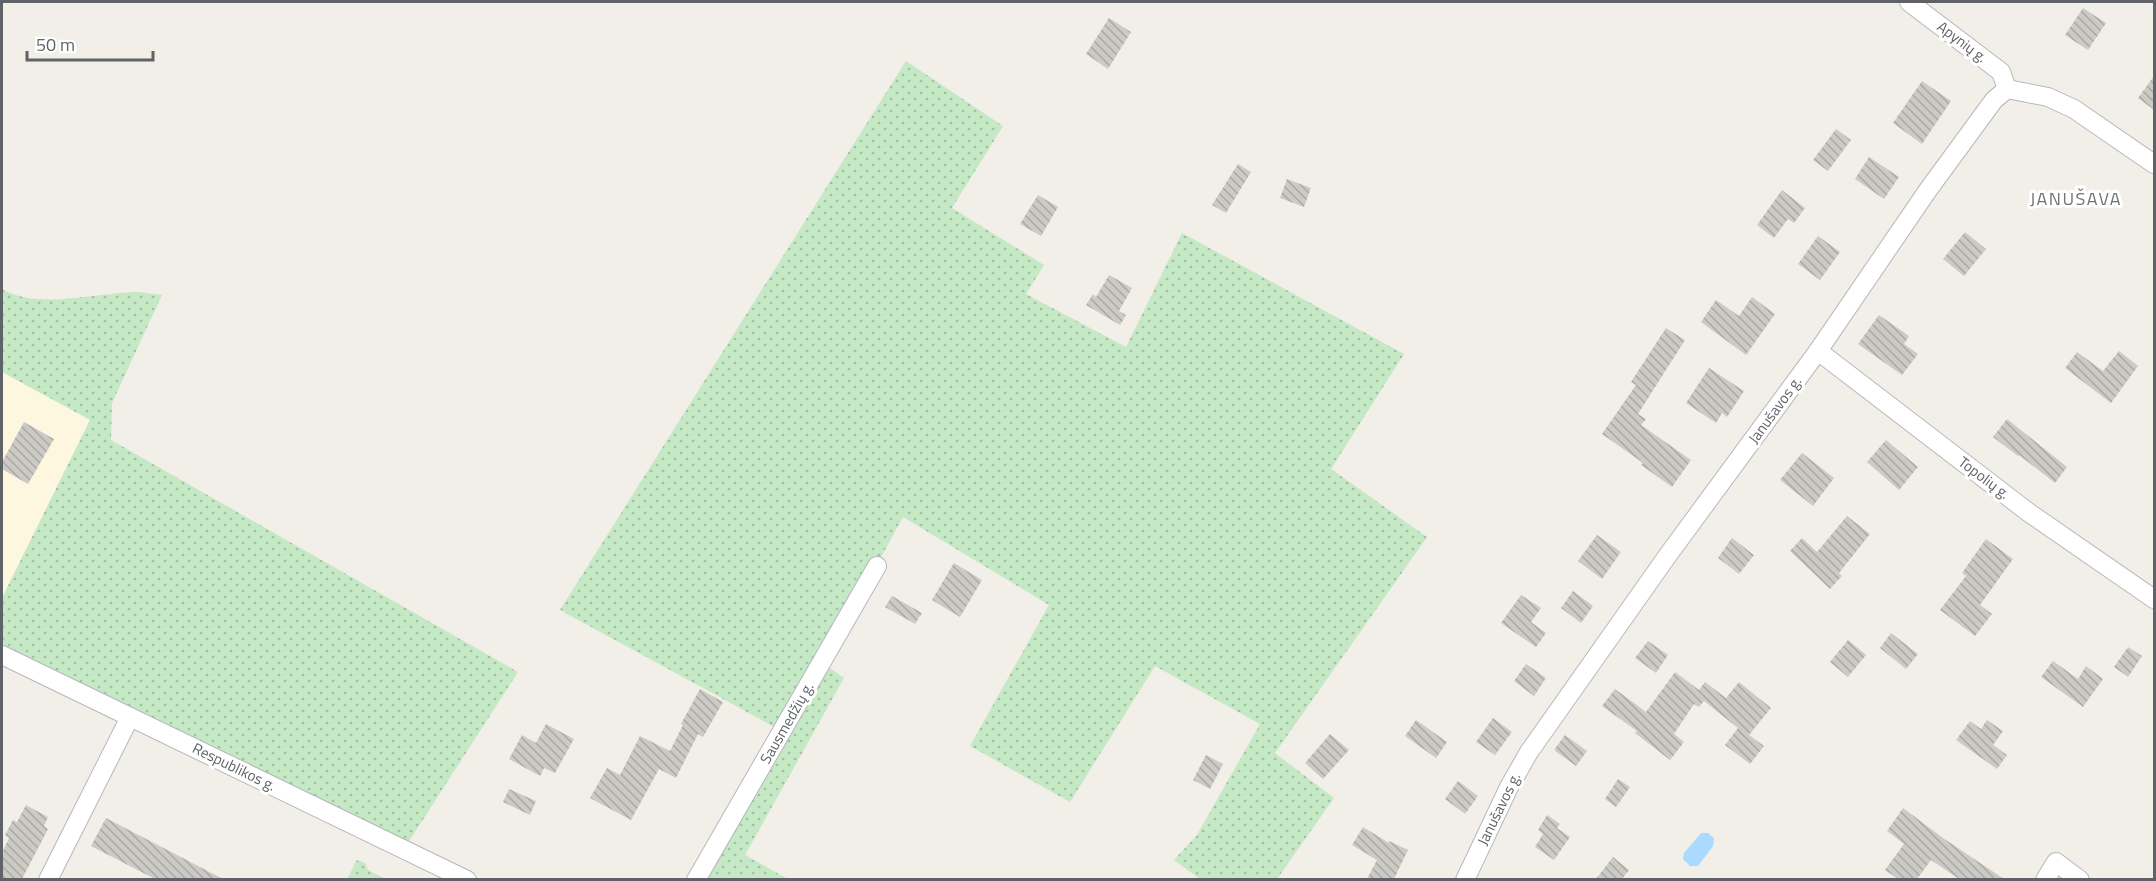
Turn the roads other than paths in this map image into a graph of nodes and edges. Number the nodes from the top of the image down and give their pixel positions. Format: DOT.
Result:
graph roads {
  1 [pos="1909,2"];
  2 [pos="2007,89"];
  3 [pos="2154,164"];
  4 [pos="1818,351"];
  5 [pos="877,566"];
  6 [pos="2154,600"];
  7 [pos="2,655"];
  8 [pos="130,717"];
  9 [pos="48,879"];
  10 [pos="466,879"];
  11 [pos="696,879"];
  12 [pos="1465,879"];
  13 [pos="2045,879"];
  14 [pos="2080,879"];
  1 -- 2 [label="street, Apynių g."];
  2 -- 3 [label="street"];
  2 -- 4 [label="street, Janušavos g."];
  4 -- 6 [label="street, Topolių g."];
  4 -- 12 [label="street, Janušavos g."];
  5 -- 11 [label="street, Sausmedžių g."];
  7 -- 8 [label="street, Respublikos g."];
  8 -- 9 [label="street"];
  8 -- 10 [label="street, Respublikos g."];
  13 -- 14 [label="street"];
}
